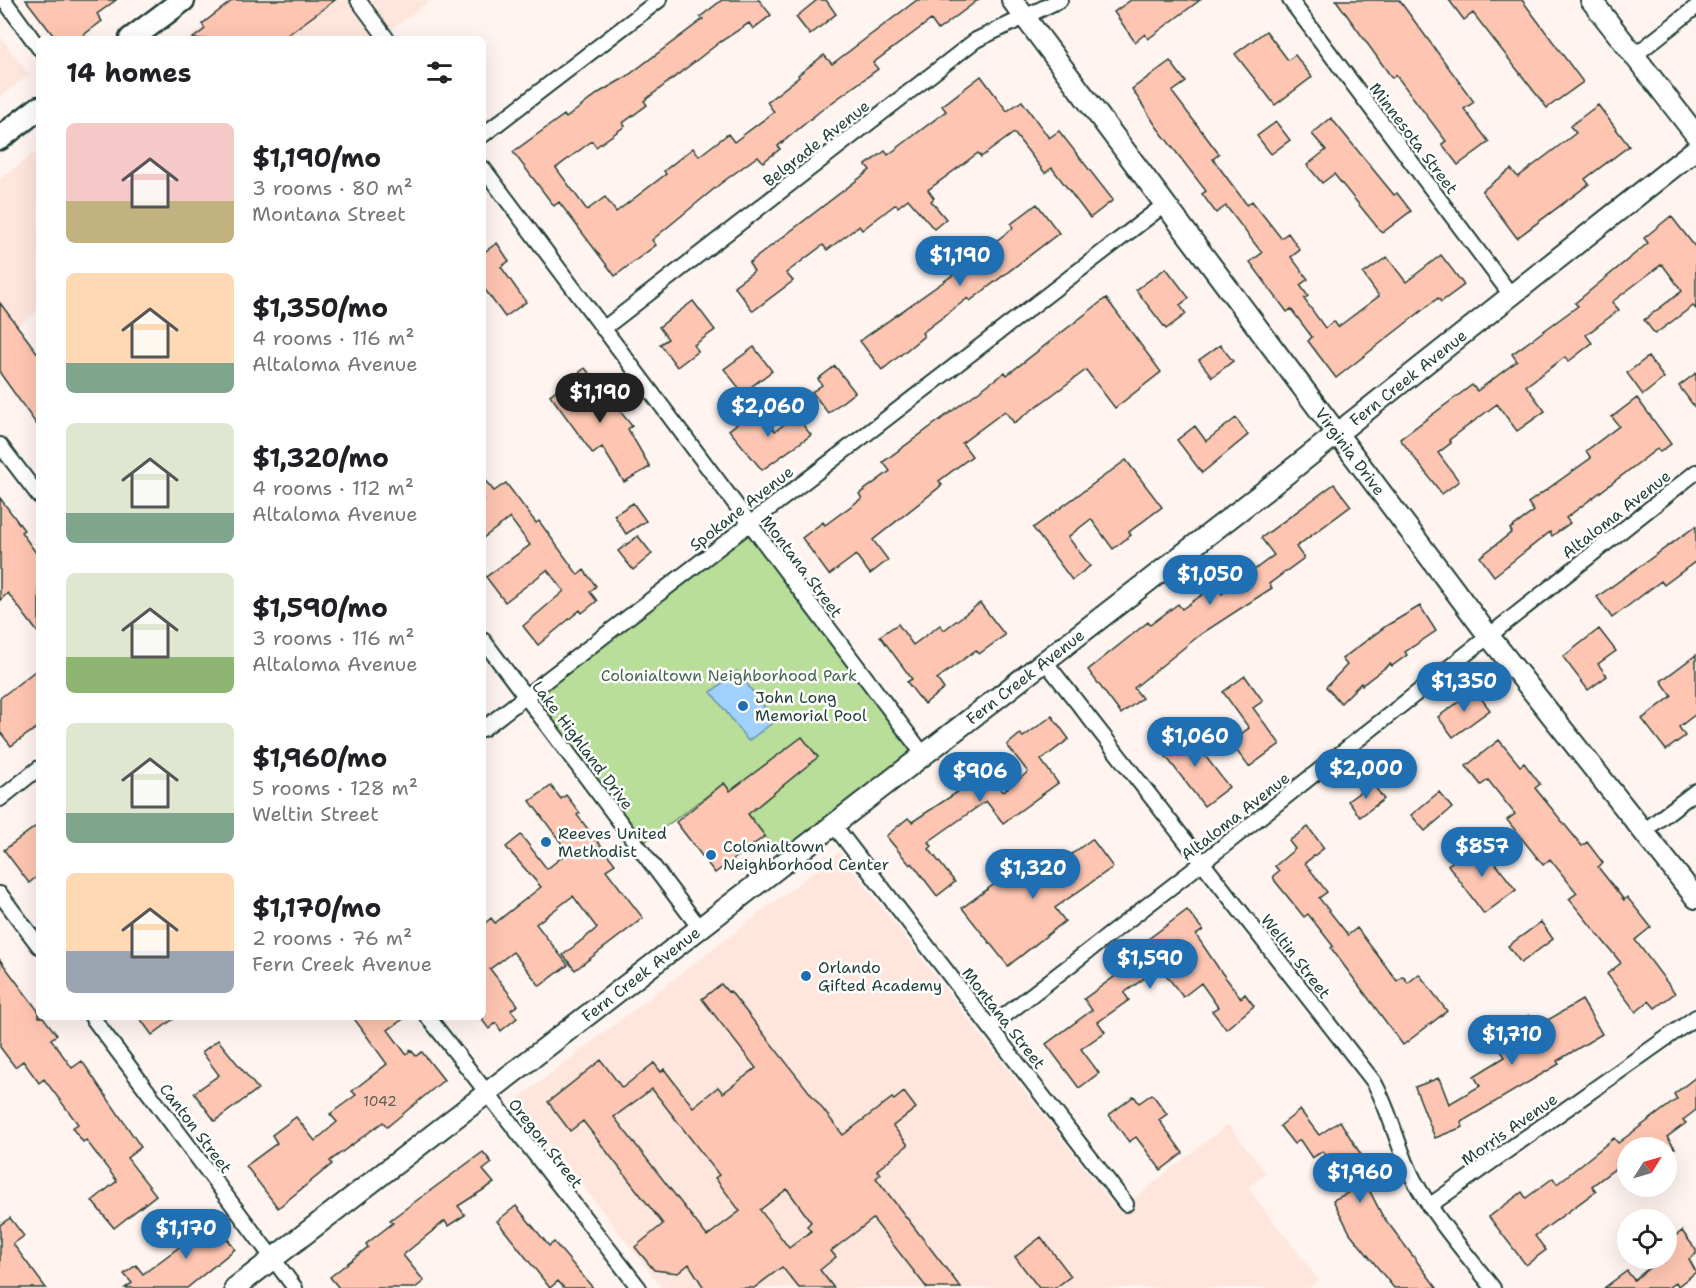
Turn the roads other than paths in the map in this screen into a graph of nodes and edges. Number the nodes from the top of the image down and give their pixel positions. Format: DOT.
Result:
graph roads {
  1 [pos="4,0"];
  2 [pos="183,0"];
  3 [pos="358,0"];
  4 [pos="660,0"];
  5 [pos="1012,0"];
  6 [pos="1060,0"];
  7 [pos="1290,0"];
  8 [pos="1591,0"];
  9 [pos="1696,7"];
  10 [pos="1024,17"];
  11 [pos="135,36"];
  12 [pos="385,36"];
  13 [pos="36,44"];
  14 [pos="1634,56"];
  15 [pos="36,110"];
  16 [pos="486,133"];
  17 [pos="1696,135"];
  18 [pos="0,138"];
  19 [pos="1696,148"];
  20 [pos="486,172"];
  21 [pos="1164,205"];
  22 [pos="1511,295"];
  23 [pos="603,329"];
  24 [pos="1336,435"];
  25 [pos="0,445"];
  26 [pos="1696,472"];
  27 [pos="33,477"];
  28 [pos="749,523"];
  29 [pos="1488,635"];
  30 [pos="486,644"];
  31 [pos="1044,660"];
  32 [pos="525,697"];
  33 [pos="486,727"];
  34 [pos="922,754"];
  35 [pos="36,770"];
  36 [pos="1696,791"];
  37 [pos="0,799"];
  38 [pos="833,824"];
  39 [pos="1644,831"];
  40 [pos="1202,863"];
  41 [pos="0,894"];
  42 [pos="1696,898"];
  43 [pos="699,927"];
  44 [pos="36,942"];
  45 [pos="1696,1017"];
  46 [pos="94,1020"];
  47 [pos="430,1020"];
  48 [pos="990,1027"];
  49 [pos="487,1094"];
  50 [pos="1126,1204"];
  51 [pos="1429,1206"];
  52 [pos="273,1258"];
  53 [pos="235,1288"];
  54 [pos="295,1288"];
  55 [pos="639,1288"];
  56 [pos="1493,1288"];
  1 -- 13 [label="street"];
  2 -- 11 [label="main road"];
  3 -- 12 [label="street"];
  4 -- 16 [label="street"];
  5 -- 10 [label="street, Virginia Drive"];
  6 -- 10 [label="street, Belgrade Avenue"];
  7 -- 22 [label="street, Minnesota Street"];
  8 -- 14 [label="street"];
  9 -- 14 [label="street"];
  10 -- 21 [label="street, Virginia Drive"];
  10 -- 23 [label="street, Belgrade Avenue"];
  14 -- 17 [label="street"];
  15 -- 18 [label="main road"];
  19 -- 22 [label="street, Fern Creek Avenue"];
  20 -- 23 [label="street, Montana Street"];
  21 -- 24 [label="street, Virginia Drive"];
  21 -- 28 [label="street, Spokane Avenue"];
  22 -- 24 [label="street, Fern Creek Avenue"];
  23 -- 28 [label="street, Montana Street"];
  24 -- 29 [label="street, Virginia Drive"];
  24 -- 31 [label="street, Fern Creek Avenue"];
  25 -- 27 [label="street"];
  26 -- 29 [label="street, Altaloma Avenue"];
  28 -- 32 [label="street, Spokane Avenue"];
  28 -- 34 [label="street, Montana Street"];
  29 -- 39 [label="street, Virginia Drive"];
  29 -- 40 [label="street, Altaloma Avenue"];
  30 -- 32 [label="street, Lake Highland Drive"];
  31 -- 34 [label="street, Fern Creek Avenue"];
  31 -- 40 [label="street, Weltin Street"];
  32 -- 33 [label="street, Spokane Avenue"];
  32 -- 43 [label="street, Lake Highland Drive"];
  34 -- 38 [label="street, Fern Creek Avenue"];
  35 -- 37 [label="street"];
  36 -- 39 [label="street"];
  38 -- 43 [label="street, Fern Creek Avenue"];
  38 -- 48 [label="street, Montana Street"];
  39 -- 42 [label="street, Virginia Drive"];
  40 -- 48 [label="street, Altaloma Avenue"];
  40 -- 51 [label="street, Weltin Street"];
  41 -- 44 [label="street"];
  43 -- 49 [label="street, Fern Creek Avenue"];
  45 -- 51 [label="street, Morris Avenue"];
  46 -- 52 [label="street, Canton Street"];
  47 -- 49 [label="street, Oregon Street"];
  48 -- 50 [label="street, Montana Street"];
  49 -- 52 [label="street, Fern Creek Avenue"];
  49 -- 55 [label="street, Oregon Street"];
  51 -- 56 [label="street, Weltin Street"];
  52 -- 53 [label="street, Fern Creek Avenue"];
  52 -- 54 [label="street, Canton Street"];
}
